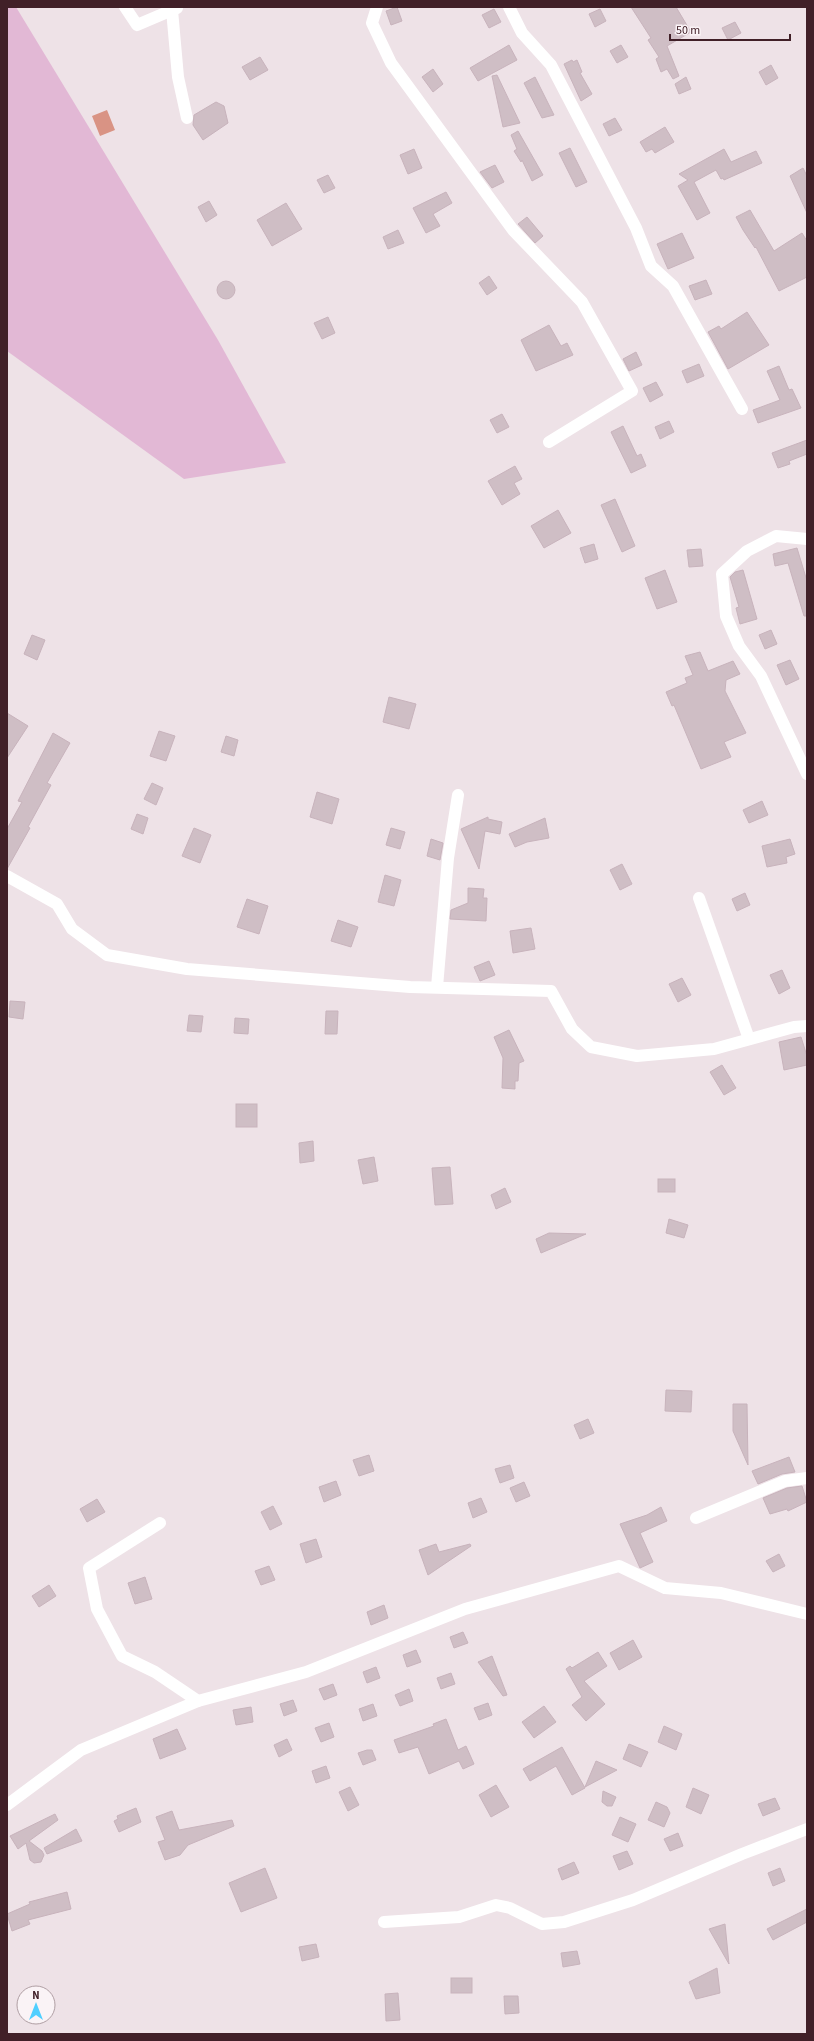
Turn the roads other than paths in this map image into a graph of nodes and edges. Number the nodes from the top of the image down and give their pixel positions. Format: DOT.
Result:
graph roads {
  1 [pos="125,7"];
  2 [pos="377,7"];
  3 [pos="509,7"];
  4 [pos="175,9"];
  5 [pos="187,118"];
  6 [pos="742,409"];
  7 [pos="549,442"];
  8 [pos="807,539"];
  9 [pos="807,774"];
  10 [pos="458,795"];
  11 [pos="7,876"];
  12 [pos="699,898"];
  13 [pos="437,987"];
  14 [pos="807,1026"];
  15 [pos="749,1039"];
  16 [pos="807,1478"];
  17 [pos="696,1518"];
  18 [pos="160,1523"];
  19 [pos="807,1614"];
  20 [pos="198,1701"];
  21 [pos="7,1805"];
  22 [pos="807,1829"];
  23 [pos="384,1922"];
  1 -- 4 [label="street"];
  2 -- 7 [label="street"];
  3 -- 6 [label="street"];
  4 -- 5 [label="street"];
  8 -- 9 [label="street"];
  10 -- 13 [label="street"];
  11 -- 13 [label="street"];
  12 -- 15 [label="street"];
  13 -- 15 [label="street"];
  14 -- 15 [label="street"];
  16 -- 17 [label="street"];
  18 -- 20 [label="street"];
  19 -- 20 [label="street"];
  20 -- 21 [label="street"];
  22 -- 23 [label="street"];
}
